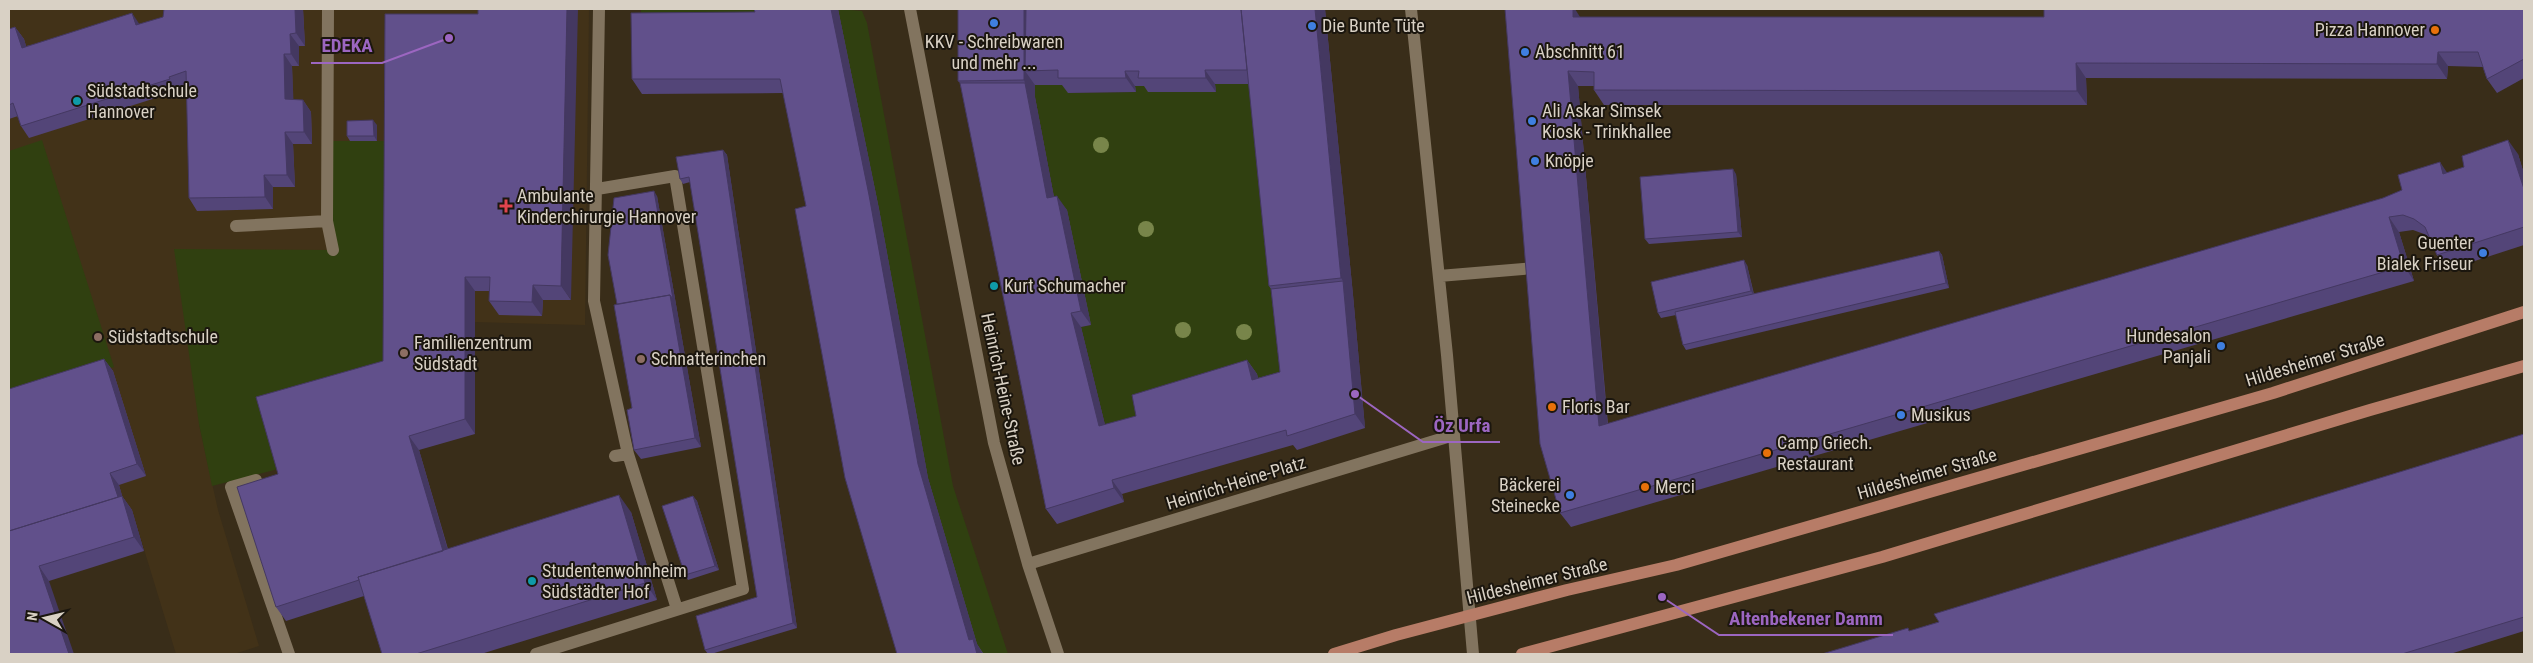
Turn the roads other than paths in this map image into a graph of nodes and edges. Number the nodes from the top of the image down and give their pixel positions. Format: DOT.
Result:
graph roads {
  1 [pos="328,9"];
  2 [pos="599,9"];
  3 [pos="910,9"];
  4 [pos="1411,9"];
  5 [pos="597,189"];
  6 [pos="327,221"];
  7 [pos="236,226"];
  8 [pos="333,250"];
  9 [pos="1534,268"];
  10 [pos="1439,276"];
  11 [pos="2524,312"];
  12 [pos="2524,366"];
  13 [pos="1454,435"];
  14 [pos="256,480"];
  15 [pos="1028,564"];
  16 [pos="677,609"];
  17 [pos="1470,616"];
  18 [pos="289,654"];
  19 [pos="536,654"];
  20 [pos="1058,654"];
  21 [pos="1334,654"];
  22 [pos="1473,654"];
  23 [pos="1522,654"];
  1 -- 6 [label="street"];
  2 -- 5 [label="street"];
  3 -- 15 [label="street, Heinrich-Heine-Straße"];
  4 -- 10 [label="street"];
  5 -- 16 [label="street"];
  5 -- 16 [label="street"];
  6 -- 7 [label="street"];
  6 -- 8 [label="street"];
  9 -- 10 [label="street"];
  10 -- 13 [label="street"];
  11 -- 17 [label="main road, Hildesheimer Straße"];
  12 -- 23 [label="main road"];
  13 -- 15 [label="street, Heinrich-Heine-Platz"];
  13 -- 17 [label="street"];
  14 -- 18 [label="street"];
  15 -- 20 [label="street, Heinrich-Heine-Straße"];
  16 -- 19 [label="street"];
  17 -- 21 [label="main road, Hildesheimer Straße"];
  17 -- 22 [label="street"];
}
